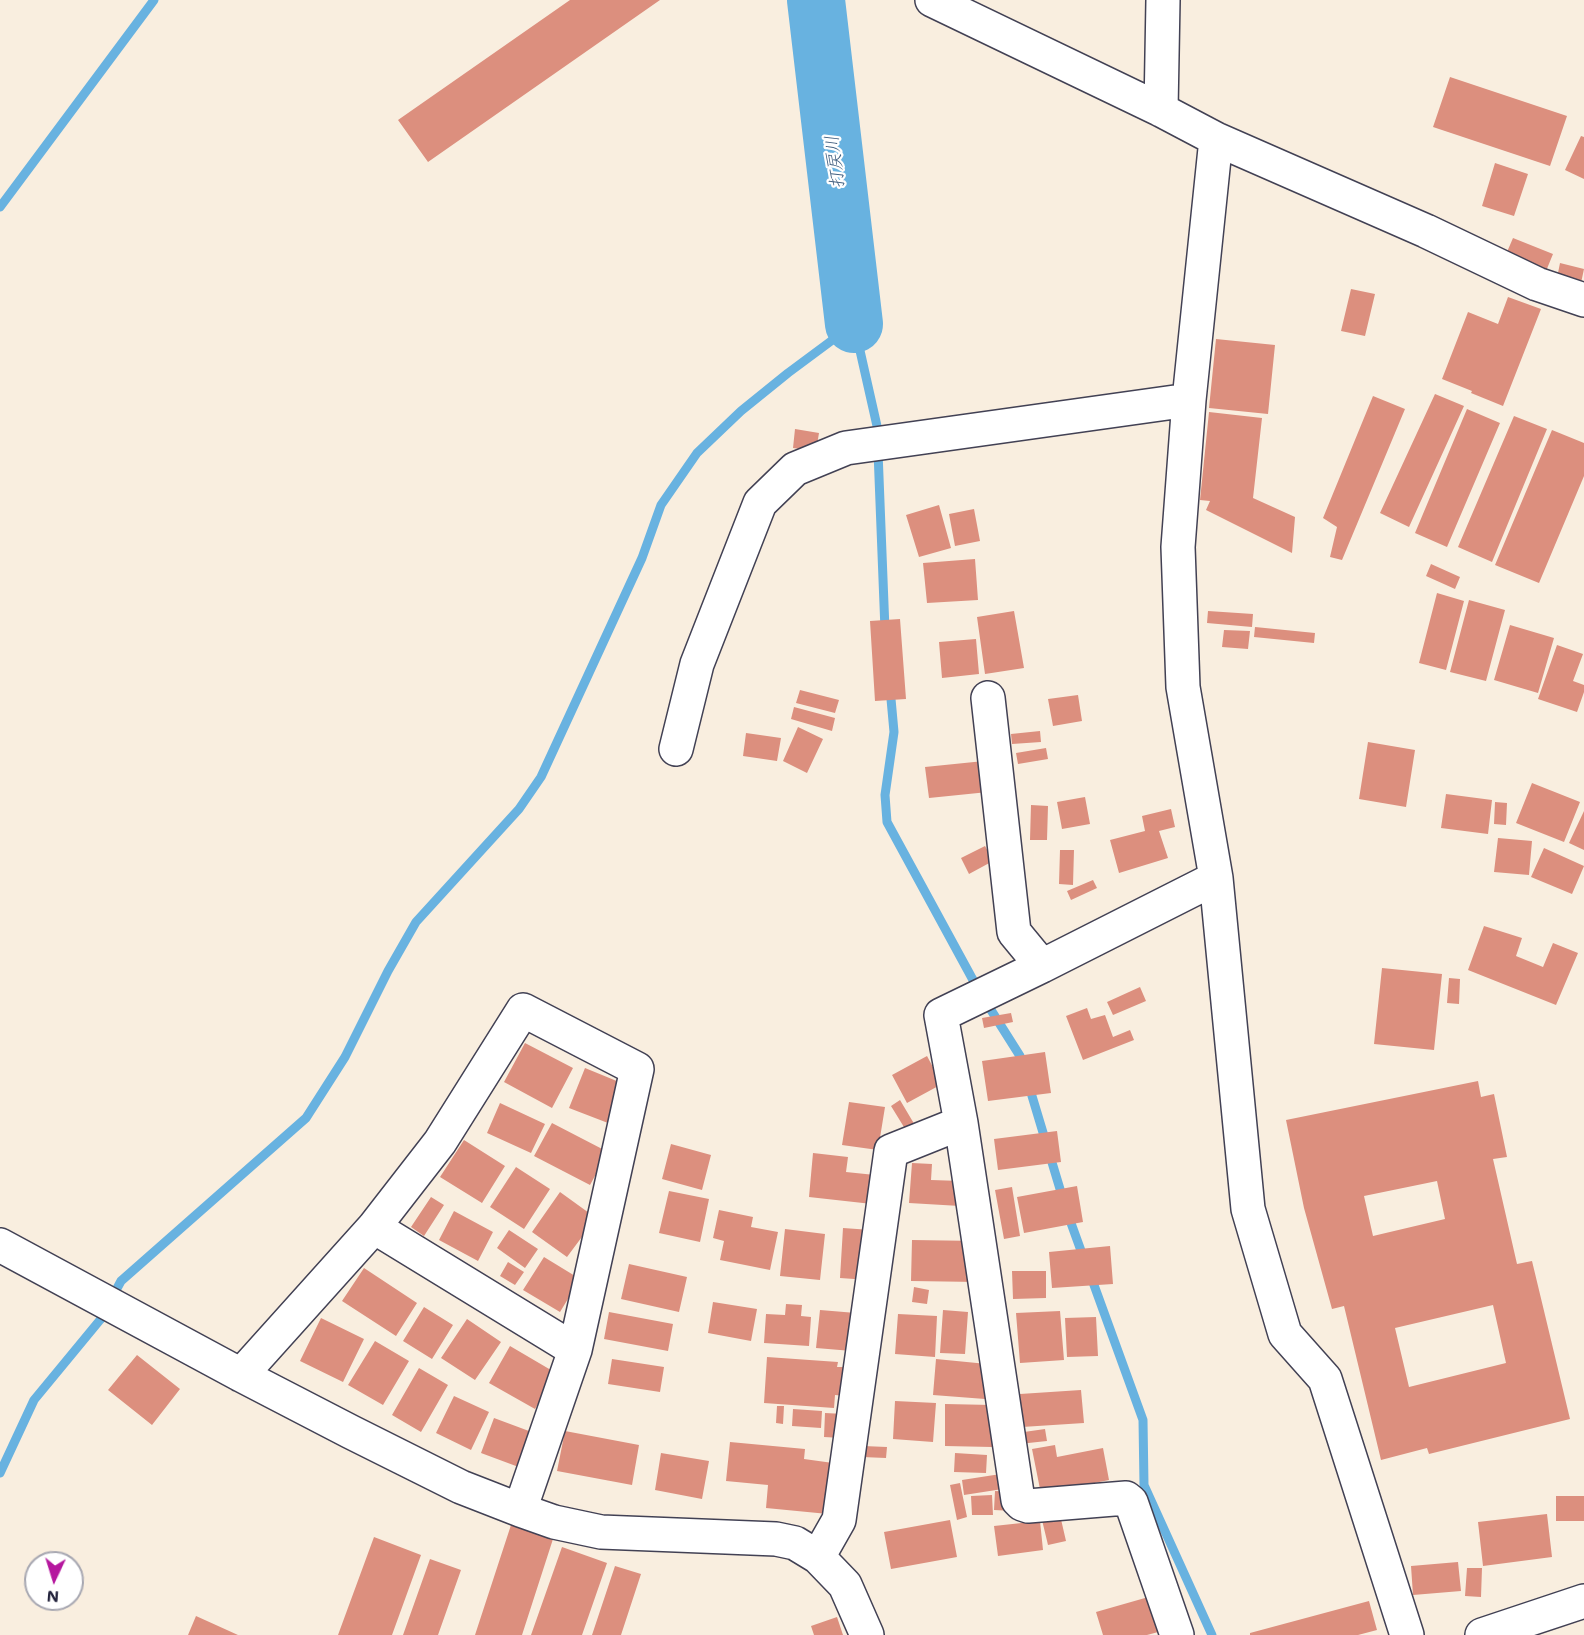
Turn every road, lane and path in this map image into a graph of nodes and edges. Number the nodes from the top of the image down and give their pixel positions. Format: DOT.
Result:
graph roads {
  1 [pos="932,0"];
  2 [pos="1163,0"];
  3 [pos="1161,110"];
  4 [pos="1216,139"];
  5 [pos="1584,300"];
  6 [pos="1189,400"];
  7 [pos="988,698"];
  8 [pos="676,749"];
  9 [pos="1216,878"];
  10 [pos="1042,966"];
  11 [pos="961,1123"];
  12 [pos="374,1227"];
  13 [pos="0,1245"];
  14 [pos="575,1350"];
  15 [pos="241,1375"];
  16 [pos="520,1510"];
  17 [pos="818,1557"];
  18 [pos="1584,1601"];
  19 [pos="867,1635"];
  20 [pos="1177,1635"];
  21 [pos="1407,1635"];
  22 [pos="1482,1635"];
  1 -- 3 [label="street"];
  2 -- 3 [label="street"];
  3 -- 4 [label="street"];
  4 -- 5 [label="street"];
  4 -- 6 [label="street"];
  6 -- 8 [label="street"];
  6 -- 9 [label="street"];
  7 -- 10 [label="street"];
  9 -- 10 [label="street"];
  9 -- 21 [label="street"];
  10 -- 11 [label="street"];
  11 -- 17 [label="street"];
  11 -- 20 [label="street"];
  12 -- 14 [label="street"];
  12 -- 14 [label="street"];
  12 -- 15 [label="street"];
  13 -- 15 [label="street"];
  14 -- 16 [label="street"];
  15 -- 16 [label="street"];
  16 -- 17 [label="street"];
  17 -- 19 [label="street"];
  18 -- 22 [label="street"];
}
